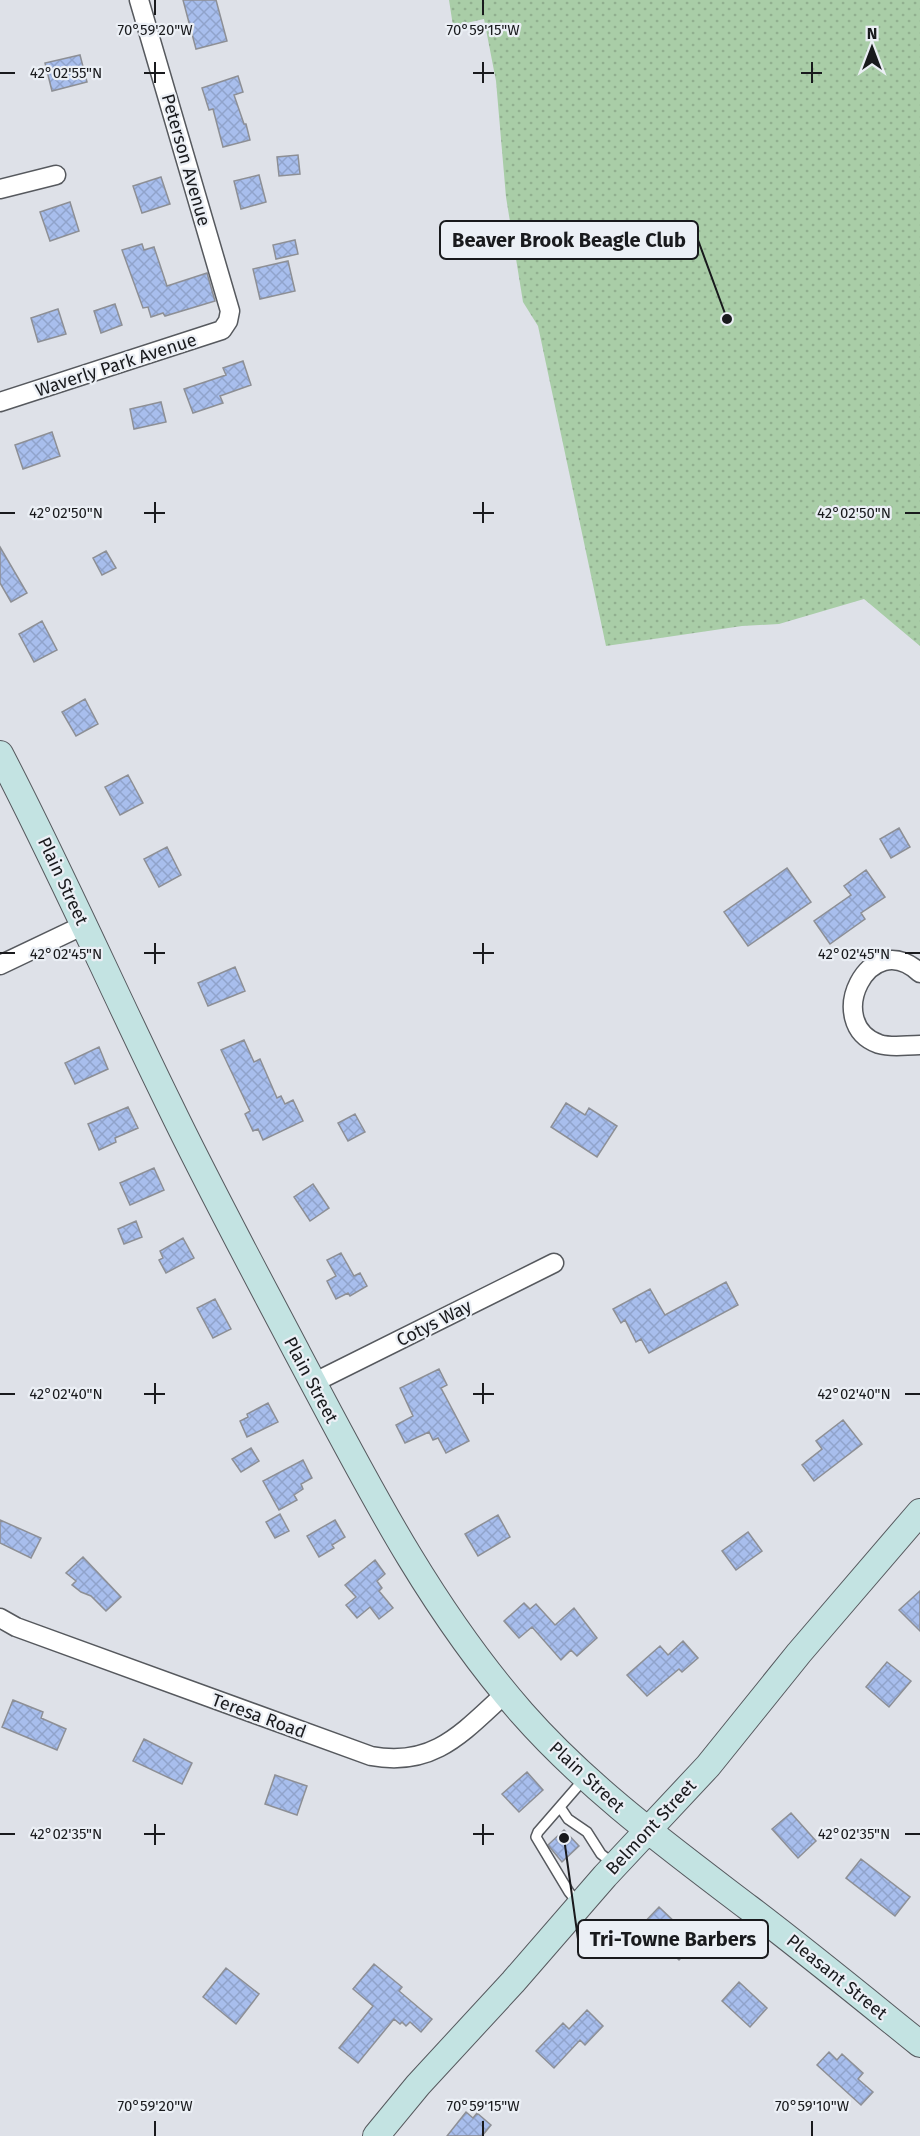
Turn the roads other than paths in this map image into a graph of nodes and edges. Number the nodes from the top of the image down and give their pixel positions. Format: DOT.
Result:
graph roads {
  1 [pos="139,0"];
  2 [pos="56,175"];
  3 [pos="0,189"];
  4 [pos="228,321"];
  5 [pos="0,402"];
  6 [pos="0,754"];
  7 [pos="84,925"];
  8 [pos="0,965"];
  9 [pos="920,973"];
  10 [pos="920,1036"];
  11 [pos="920,1045"];
  12 [pos="554,1263"];
  13 [pos="313,1383"];
  14 [pos="920,1512"];
  15 [pos="0,1618"];
  16 [pos="506,1693"];
  17 [pos="586,1777"];
  18 [pos="560,1807"];
  19 [pos="647,1831"];
  20 [pos="615,1865"];
  21 [pos="580,1904"];
  22 [pos="753,1911"];
  23 [pos="920,2044"];
  24 [pos="376,2136"];
  1 -- 4 [label="street, Peterson Avenue"];
  2 -- 3 [label="street"];
  4 -- 5 [label="street, Waverly Park Avenue"];
  6 -- 7 [label="main road, Plain Street"];
  7 -- 8 [label="street"];
  7 -- 13 [label="main road, Plain Street"];
  9 -- 11 [label="street"];
  10 -- 11 [label="street"];
  12 -- 13 [label="street, Cotys Way"];
  13 -- 16 [label="main road, Plain Street"];
  14 -- 19 [label="main road, Belmont Street"];
  15 -- 16 [label="street, Teresa Road"];
  16 -- 17 [label="main road, Plain Street"];
  17 -- 18 [label="lane"];
  17 -- 19 [label="main road, Plain Street"];
  18 -- 20 [label="lane"];
  18 -- 21 [label="lane"];
  19 -- 20 [label="main road, Belmont Street"];
  19 -- 22 [label="main road, Plain Street"];
  20 -- 21 [label="main road, Belmont Street"];
  21 -- 24 [label="main road, Belmont Street"];
  22 -- 23 [label="main road, Pleasant Street"];
}
